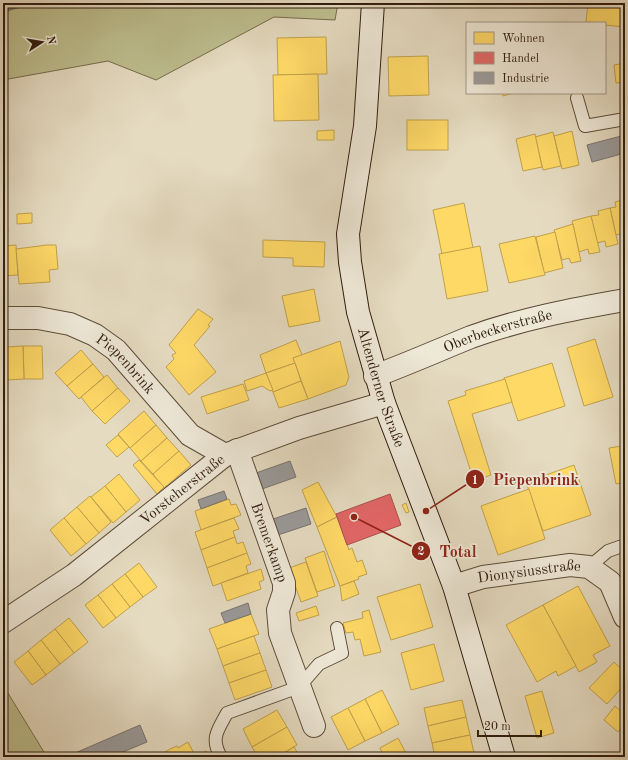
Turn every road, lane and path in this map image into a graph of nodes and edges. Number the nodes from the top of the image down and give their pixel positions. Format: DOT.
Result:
graph roads {
  1 [pos="373,3"];
  2 [pos="577,98"];
  3 [pos="625,120"];
  4 [pos="625,300"];
  5 [pos="3,318"];
  6 [pos="375,376"];
  7 [pos="384,403"];
  8 [pos="231,453"];
  9 [pos="625,545"];
  10 [pos="589,567"];
  11 [pos="454,586"];
  12 [pos="625,617"];
  13 [pos="3,622"];
  14 [pos="336,628"];
  15 [pos="299,687"];
  16 [pos="314,726"];
  17 [pos="221,757"];
  18 [pos="504,757"];
  1 -- 6 [label="street, Altenderner Straße"];
  2 -- 3 [label="lane"];
  4 -- 6 [label="street, Oberbeckerstraße"];
  5 -- 8 [label="street, Piepenbrink"];
  6 -- 7 [label="street, Altenderner Straße"];
  7 -- 8 [label="street, Vorsteherstraße"];
  7 -- 11 [label="street, Altenderner Straße"];
  8 -- 13 [label="street, Vorsteherstraße"];
  8 -- 15 [label="street, Bremerkamp"];
  9 -- 10 [label="lane"];
  10 -- 11 [label="street, Dionysiusstraße"];
  10 -- 12 [label="street, Dionysiusstraße"];
  11 -- 18 [label="street, Altenderner Straße"];
  14 -- 15 [label="lane"];
  15 -- 16 [label="street, Bremerkamp"];
  15 -- 17 [label="lane"];
}
